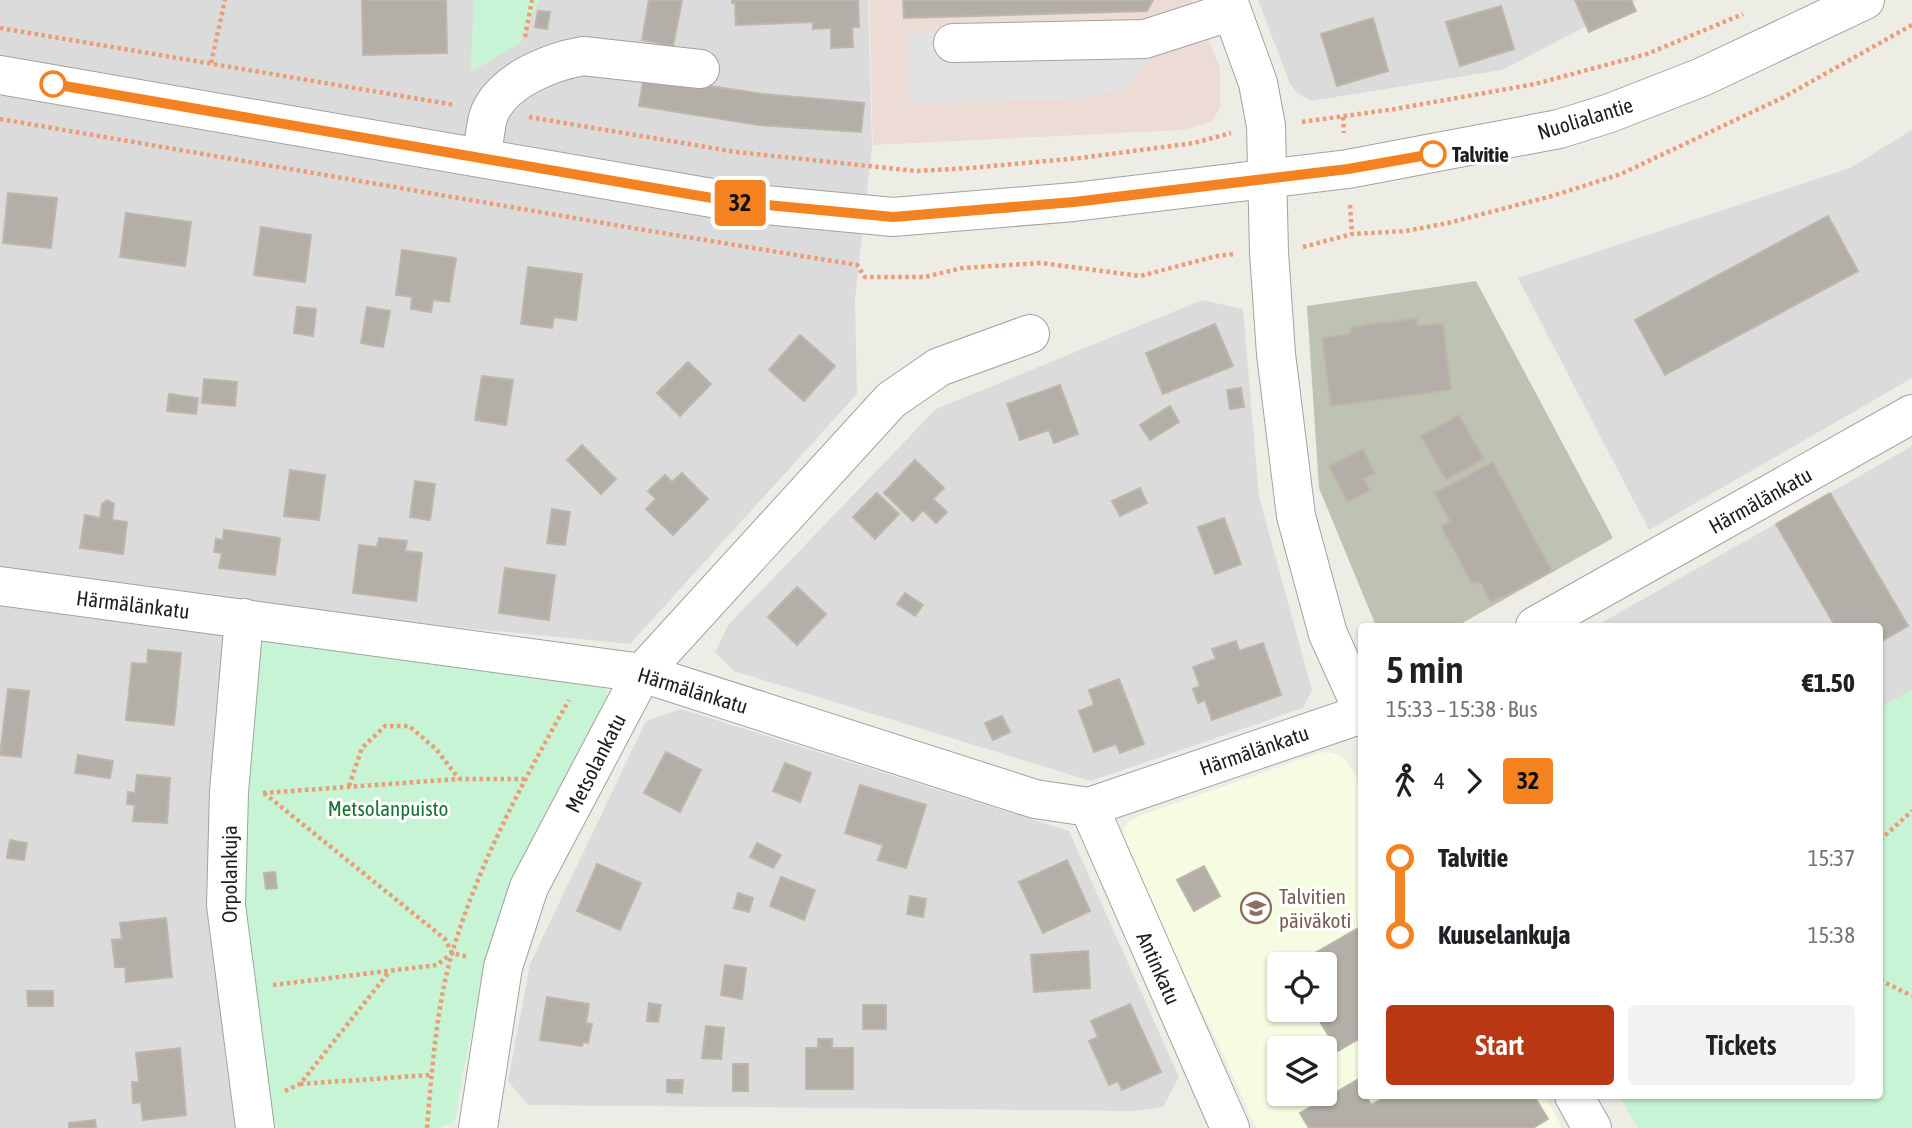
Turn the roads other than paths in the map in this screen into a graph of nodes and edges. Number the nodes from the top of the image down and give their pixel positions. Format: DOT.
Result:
graph roads {
  1 [pos="1865,0"];
  2 [pos="1230,5"];
  3 [pos="953,43"];
  4 [pos="700,69"];
  5 [pos="0,75"];
  6 [pos="482,158"];
  7 [pos="1268,178"];
  8 [pos="1030,334"];
  9 [pos="1912,414"];
  10 [pos="0,586"];
  11 [pos="244,618"];
  12 [pos="1540,623"];
  13 [pos="642,673"];
  14 [pos="1358,700"];
  15 [pos="1358,715"];
  16 [pos="1088,807"];
  17 [pos="1576,1099"];
  18 [pos="254,1118"];
  19 [pos="478,1128"];
  20 [pos="1230,1128"];
  21 [pos="1592,1128"];
  1 -- 7 [label="street, Nuolialantie"];
  2 -- 3 [label="street"];
  2 -- 7 [label="street"];
  4 -- 6 [label="street"];
  5 -- 6 [label="street, Nuolialantie"];
  6 -- 7 [label="street, Nuolialantie"];
  7 -- 14 [label="street"];
  8 -- 13 [label="street, Metsolankatu"];
  9 -- 12 [label="street, Härmälänkatu"];
  10 -- 11 [label="street, Härmälänkatu"];
  11 -- 13 [label="street, Härmälänkatu"];
  11 -- 18 [label="street, Orpolankuja"];
  13 -- 16 [label="street, Härmälänkatu"];
  13 -- 19 [label="street, Metsolankatu"];
  15 -- 16 [label="street, Härmälänkatu"];
  16 -- 20 [label="street, Antinkatu"];
  17 -- 21 [label="street"];
}
